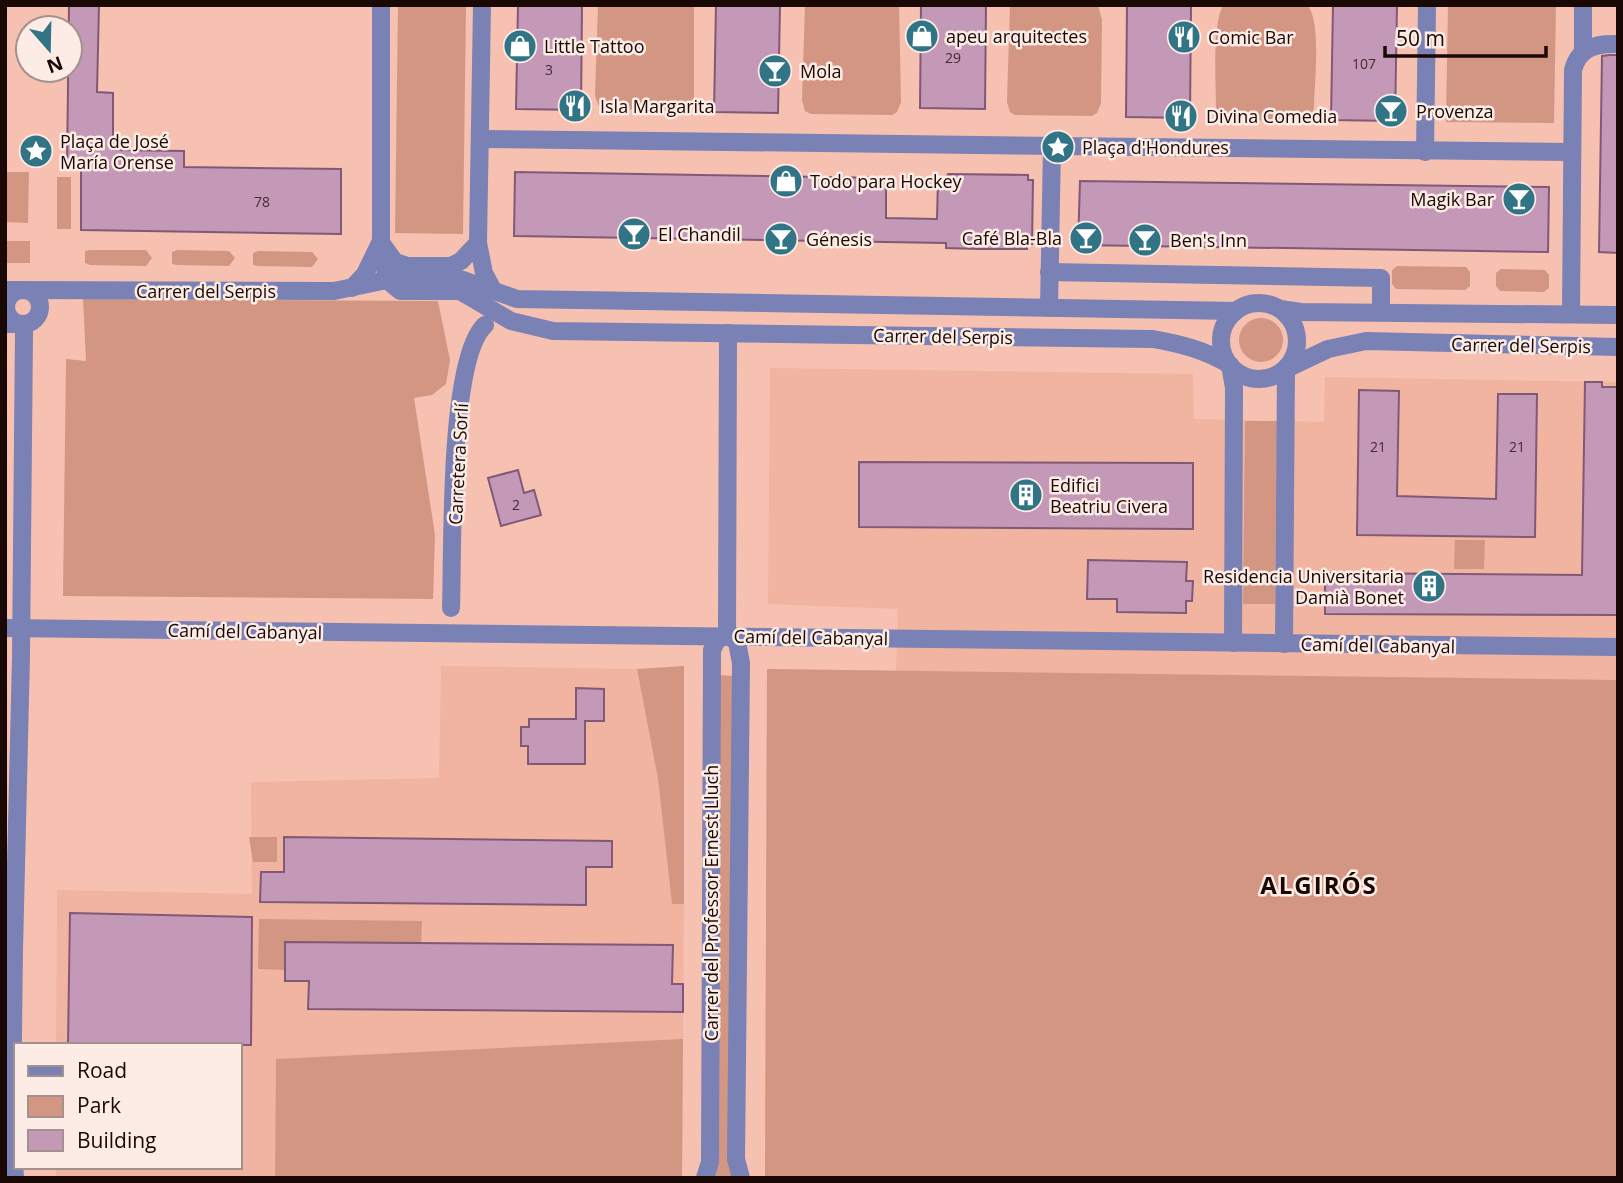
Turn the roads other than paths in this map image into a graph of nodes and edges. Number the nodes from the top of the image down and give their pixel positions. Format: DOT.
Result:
graph roads {
  1 [pos="381,5"];
  2 [pos="482,5"];
  3 [pos="1427,5"];
  4 [pos="1583,5"];
  5 [pos="1618,44"];
  6 [pos="1580,54"];
  7 [pos="481,139"];
  8 [pos="1052,147"];
  9 [pos="1426,152"];
  10 [pos="1571,152"];
  11 [pos="381,241"];
  12 [pos="478,243"];
  13 [pos="1049,272"];
  14 [pos="387,280"];
  15 [pos="352,288"];
  16 [pos="5,290"];
  17 [pos="24,290"];
  18 [pos="493,290"];
  19 [pos="1049,308"];
  20 [pos="1280,309"];
  21 [pos="1237,311"];
  22 [pos="1381,312"];
  23 [pos="1571,314"];
  24 [pos="1618,315"];
  25 [pos="14,324"];
  26 [pos="485,325"];
  27 [pos="729,333"];
  28 [pos="1618,347"];
  29 [pos="1230,365"];
  30 [pos="1286,369"];
  31 [pos="451,608"];
  32 [pos="13,628"];
  33 [pos="727,635"];
  34 [pos="1233,643"];
  35 [pos="1284,644"];
  36 [pos="1618,647"];
  37 [pos="14,1160"];
  38 [pos="705,1178"];
  39 [pos="741,1178"];
  1 -- 11 [label="street"];
  2 -- 7 [label="street"];
  3 -- 9 [label="street"];
  4 -- 6 [label="street"];
  5 -- 6 [label="street"];
  6 -- 10 [label="street"];
  7 -- 8 [label="street"];
  7 -- 12 [label="street"];
  8 -- 9 [label="street"];
  8 -- 13 [label="street"];
  9 -- 10 [label="street"];
  10 -- 23 [label="street"];
  11 -- 12 [label="street"];
  11 -- 14 [label="street"];
  11 -- 15 [label="street"];
  12 -- 18 [label="street"];
  13 -- 19 [label="street"];
  13 -- 22 [label="street"];
  14 -- 15 [label="street, Carrer del Serpis"];
  14 -- 18 [label="street, Carrer del Serpis"];
  14 -- 27 [label="street, Carrer del Serpis"];
  15 -- 17 [label="street, Carrer del Serpis"];
  16 -- 17 [label="street, Carrer del Serpis"];
  17 -- 25 [label="street"];
  18 -- 19 [label="street, Carrer del Serpis"];
  19 -- 21 [label="street, Carrer del Serpis"];
  20 -- 21 [label="street"];
  20 -- 22 [label="street, Carrer del Serpis"];
  20 -- 30 [label="street"];
  21 -- 29 [label="street"];
  22 -- 23 [label="street, Carrer del Serpis"];
  23 -- 24 [label="street, Carrer del Serpis"];
  25 -- 32 [label="street"];
  26 -- 31 [label="street, Carretera Sorlí"];
  27 -- 29 [label="street, Carrer del Serpis"];
  27 -- 33 [label="street, Carrer del Professor Ernest Lluch"];
  28 -- 30 [label="street, Carrer del Serpis"];
  29 -- 30 [label="street"];
  29 -- 34 [label="street"];
  30 -- 35 [label="street"];
  32 -- 33 [label="street, Camí del Cabanyal"];
  32 -- 37 [label="street"];
  33 -- 34 [label="street, Camí del Cabanyal"];
  33 -- 38 [label="street, Carrer del Professor Ernest Lluch"];
  33 -- 39 [label="street, Carrer del Professor Ernest Lluch"];
  34 -- 35 [label="street, Camí del Cabanyal"];
  35 -- 36 [label="street, Camí del Cabanyal"];
}
